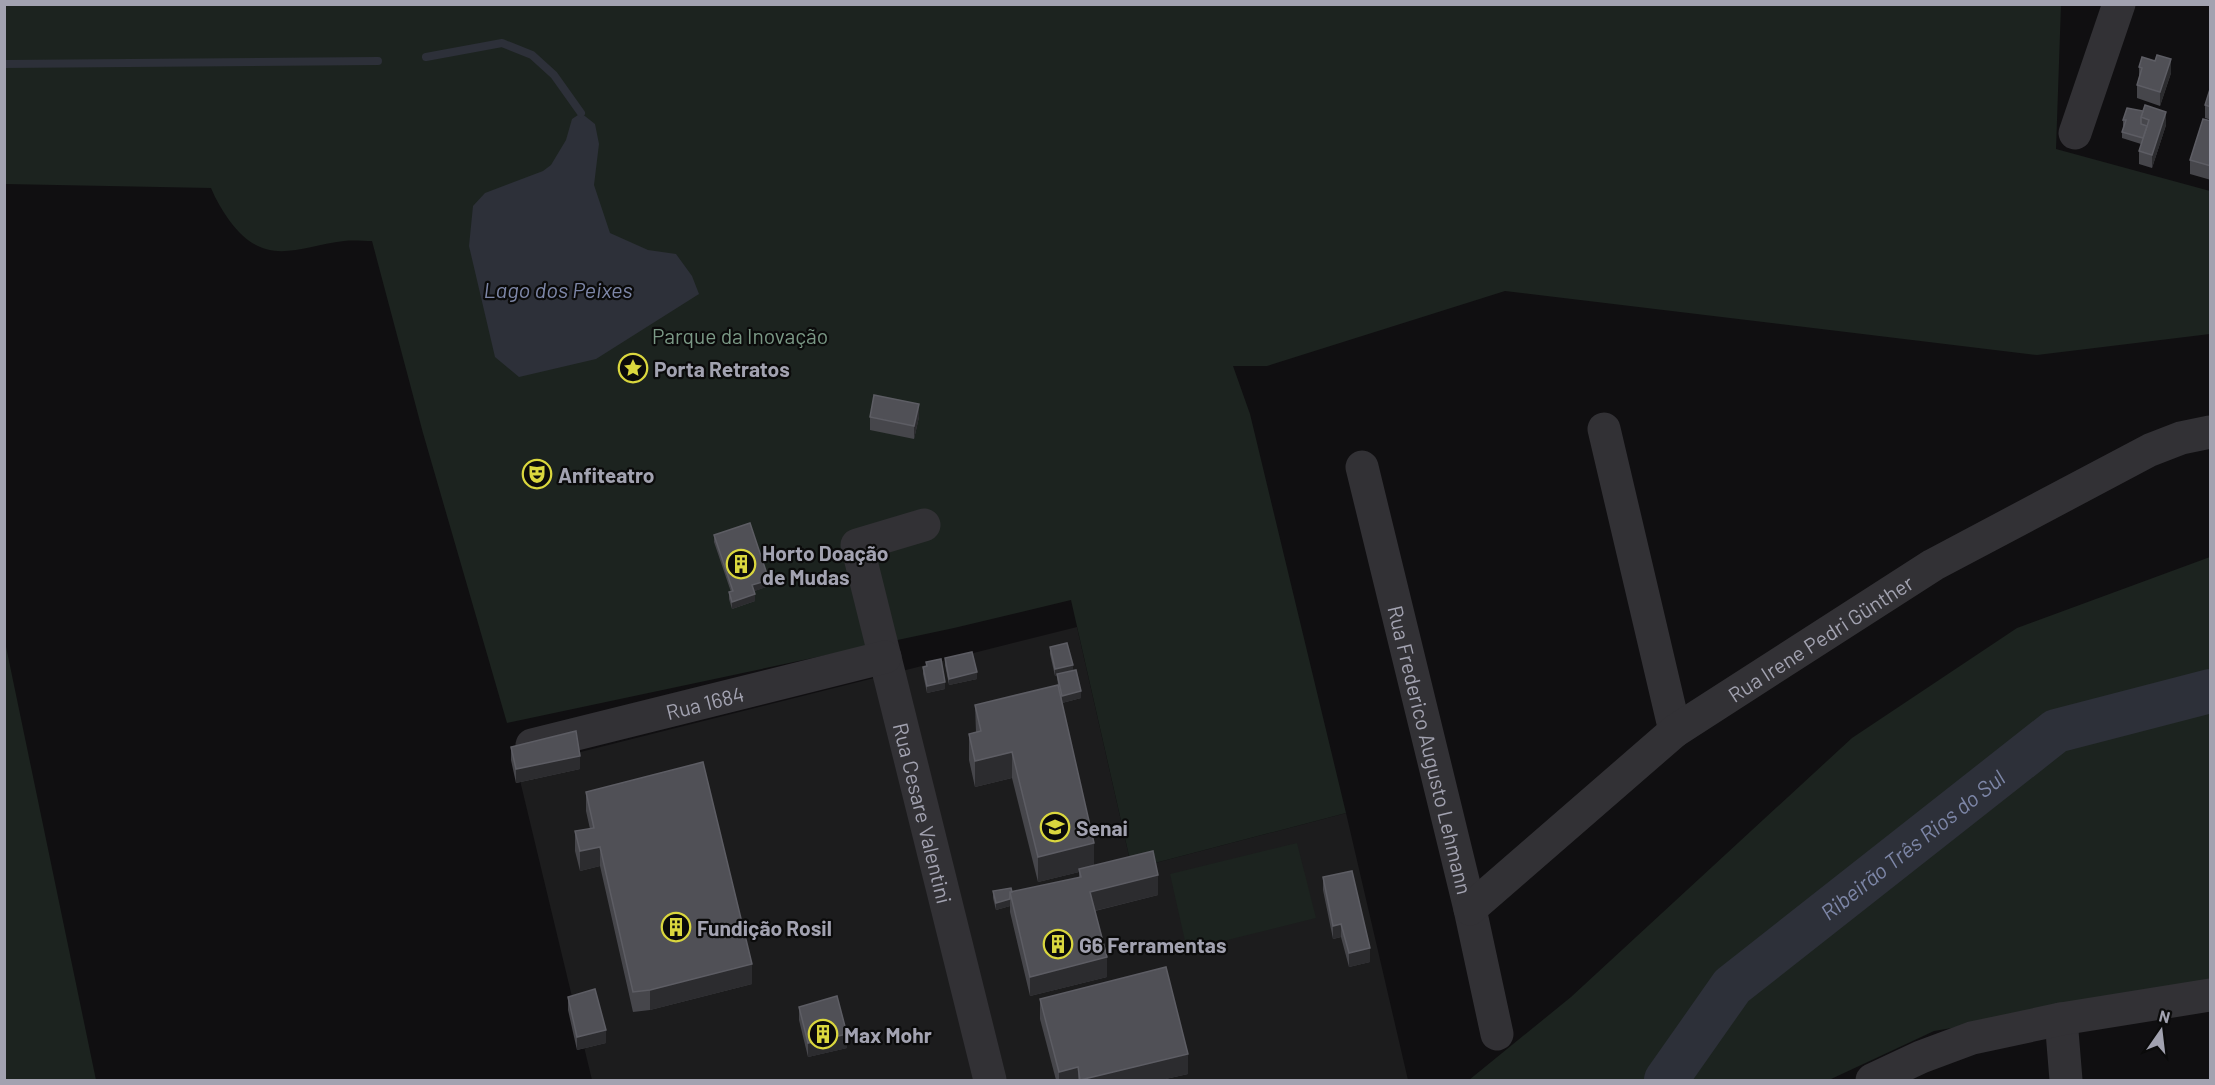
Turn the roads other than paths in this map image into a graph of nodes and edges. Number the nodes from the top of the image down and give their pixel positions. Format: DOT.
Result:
graph roads {
  1 [pos="2119,4"];
  2 [pos="2075,133"];
  3 [pos="1604,429"];
  4 [pos="2211,432"];
  5 [pos="1362,468"];
  6 [pos="924,525"];
  7 [pos="885,657"];
  8 [pos="1675,731"];
  9 [pos="524,747"];
  10 [pos="1470,909"];
  11 [pos="2211,995"];
  12 [pos="2061,1019"];
  13 [pos="1497,1034"];
  14 [pos="990,1080"];
  15 [pos="1872,1080"];
  16 [pos="2066,1080"];
  1 -- 2 [label="street"];
  3 -- 8 [label="street"];
  4 -- 8 [label="street, Rua Irene Pedri Günther"];
  5 -- 10 [label="street, Rua Frederico Augusto Lehmann"];
  6 -- 7 [label="street, Rua Cesare Valentini"];
  7 -- 9 [label="street, Rua 1684"];
  7 -- 14 [label="street, Rua Cesare Valentini"];
  8 -- 10 [label="street, Rua Irene Pedri Günther"];
  10 -- 13 [label="street, Rua Frederico Augusto Lehmann"];
  11 -- 12 [label="street"];
  12 -- 15 [label="street"];
  12 -- 16 [label="street"];
}
